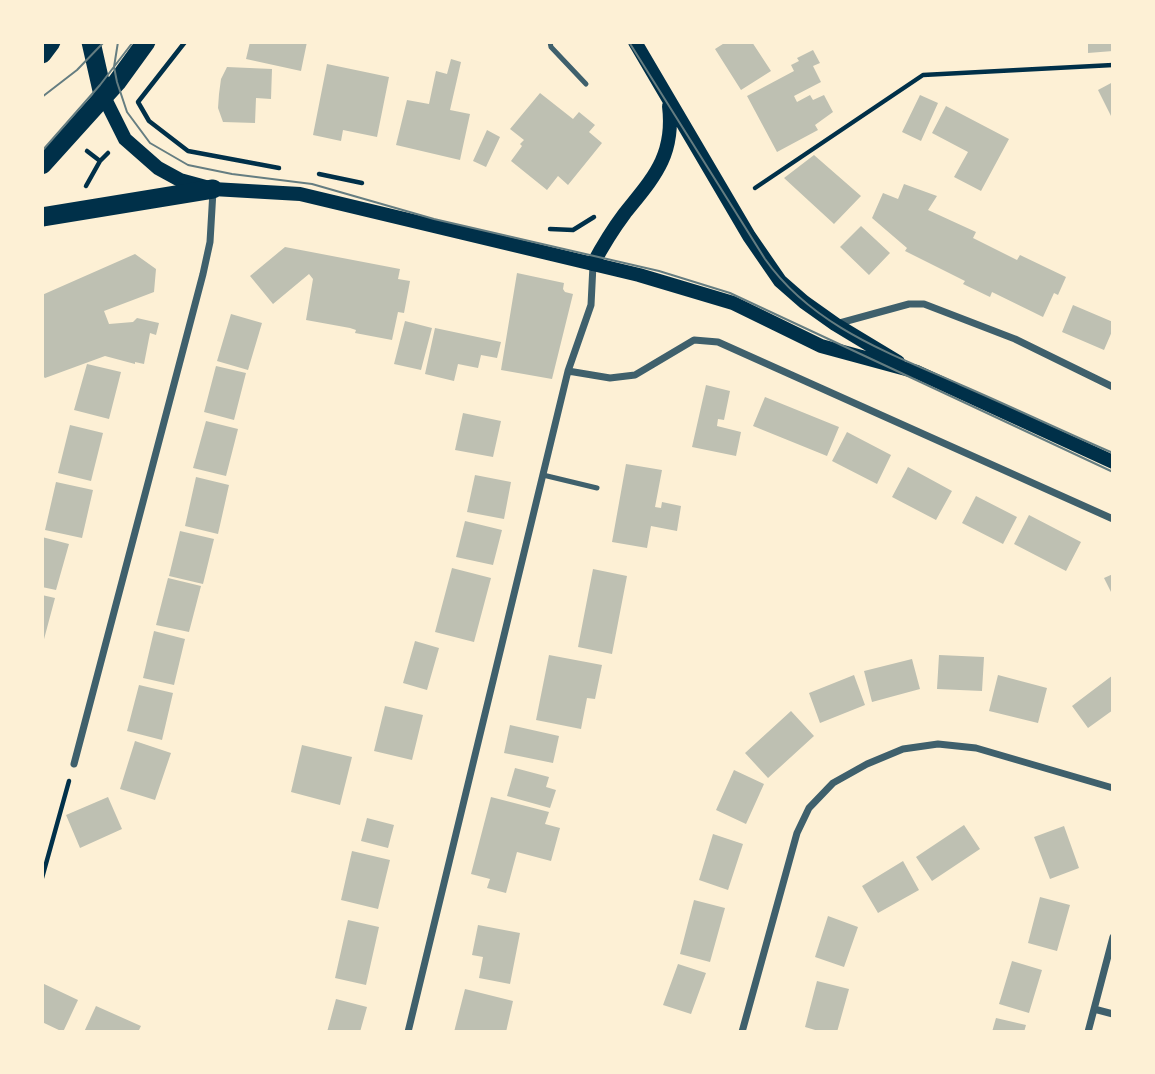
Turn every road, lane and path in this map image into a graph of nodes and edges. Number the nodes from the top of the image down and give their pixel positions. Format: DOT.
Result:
graph roads {
  1 [pos="51,42"];
  2 [pos="92,42"];
  3 [pos="146,42"];
  4 [pos="185,42"];
  5 [pos="550,42"];
  6 [pos="635,42"];
  7 [pos="42,54"];
  8 [pos="1113,65"];
  9 [pos="586,84"];
  10 [pos="103,95"];
  11 [pos="669,103"];
  12 [pos="149,121"];
  13 [pos="144,125"];
  14 [pos="80,145"];
  15 [pos="110,151"];
  16 [pos="100,161"];
  17 [pos="42,165"];
  18 [pos="280,169"];
  19 [pos="307,172"];
  20 [pos="372,186"];
  21 [pos="213,188"];
  22 [pos="755,188"];
  23 [pos="83,190"];
  24 [pos="600,214"];
  25 [pos="42,217"];
  26 [pos="547,229"];
  27 [pos="593,264"];
  28 [pos="835,324"];
  29 [pos="568,371"];
  30 [pos="918,372"];
  31 [pos="1113,387"];
  32 [pos="1113,462"];
  33 [pos="543,475"];
  34 [pos="597,488"];
  35 [pos="1113,519"];
  36 [pos="74,765"];
  37 [pos="1113,788"];
  38 [pos="42,878"];
  39 [pos="1113,937"];
  40 [pos="1094,1009"];
  41 [pos="1113,1014"];
  42 [pos="408,1032"];
  43 [pos="742,1032"];
  44 [pos="1087,1032"];
  1 -- 7 [label="highway"];
  2 -- 10 [label="highway"];
  3 -- 10 [label="highway"];
  4 -- 12 [label="path"];
  5 -- 9 [label="lane"];
  6 -- 11 [label="main road"];
  8 -- 22 [label="path"];
  10 -- 17 [label="highway"];
  10 -- 21 [label="main road"];
  11 -- 27 [label="main road"];
  11 -- 28 [label="main road"];
  12 -- 13 [label="path"];
  12 -- 18 [label="path"];
  14 -- 16 [label="path"];
  15 -- 16 [label="path"];
  16 -- 23 [label="path"];
  19 -- 20 [label="path"];
  21 -- 25 [label="highway"];
  21 -- 27 [label="main road"];
  21 -- 36 [label="street"];
  24 -- 26 [label="path"];
  27 -- 29 [label="street"];
  27 -- 30 [label="main road"];
  28 -- 30 [label="main road"];
  28 -- 31 [label="street"];
  29 -- 33 [label="street"];
  29 -- 35 [label="street"];
  30 -- 32 [label="main road"];
  33 -- 34 [label="lane"];
  33 -- 42 [label="street"];
  36 -- 38 [label="path"];
  37 -- 43 [label="street"];
  39 -- 40 [label="street"];
  40 -- 41 [label="street"];
  40 -- 44 [label="street"];
}
